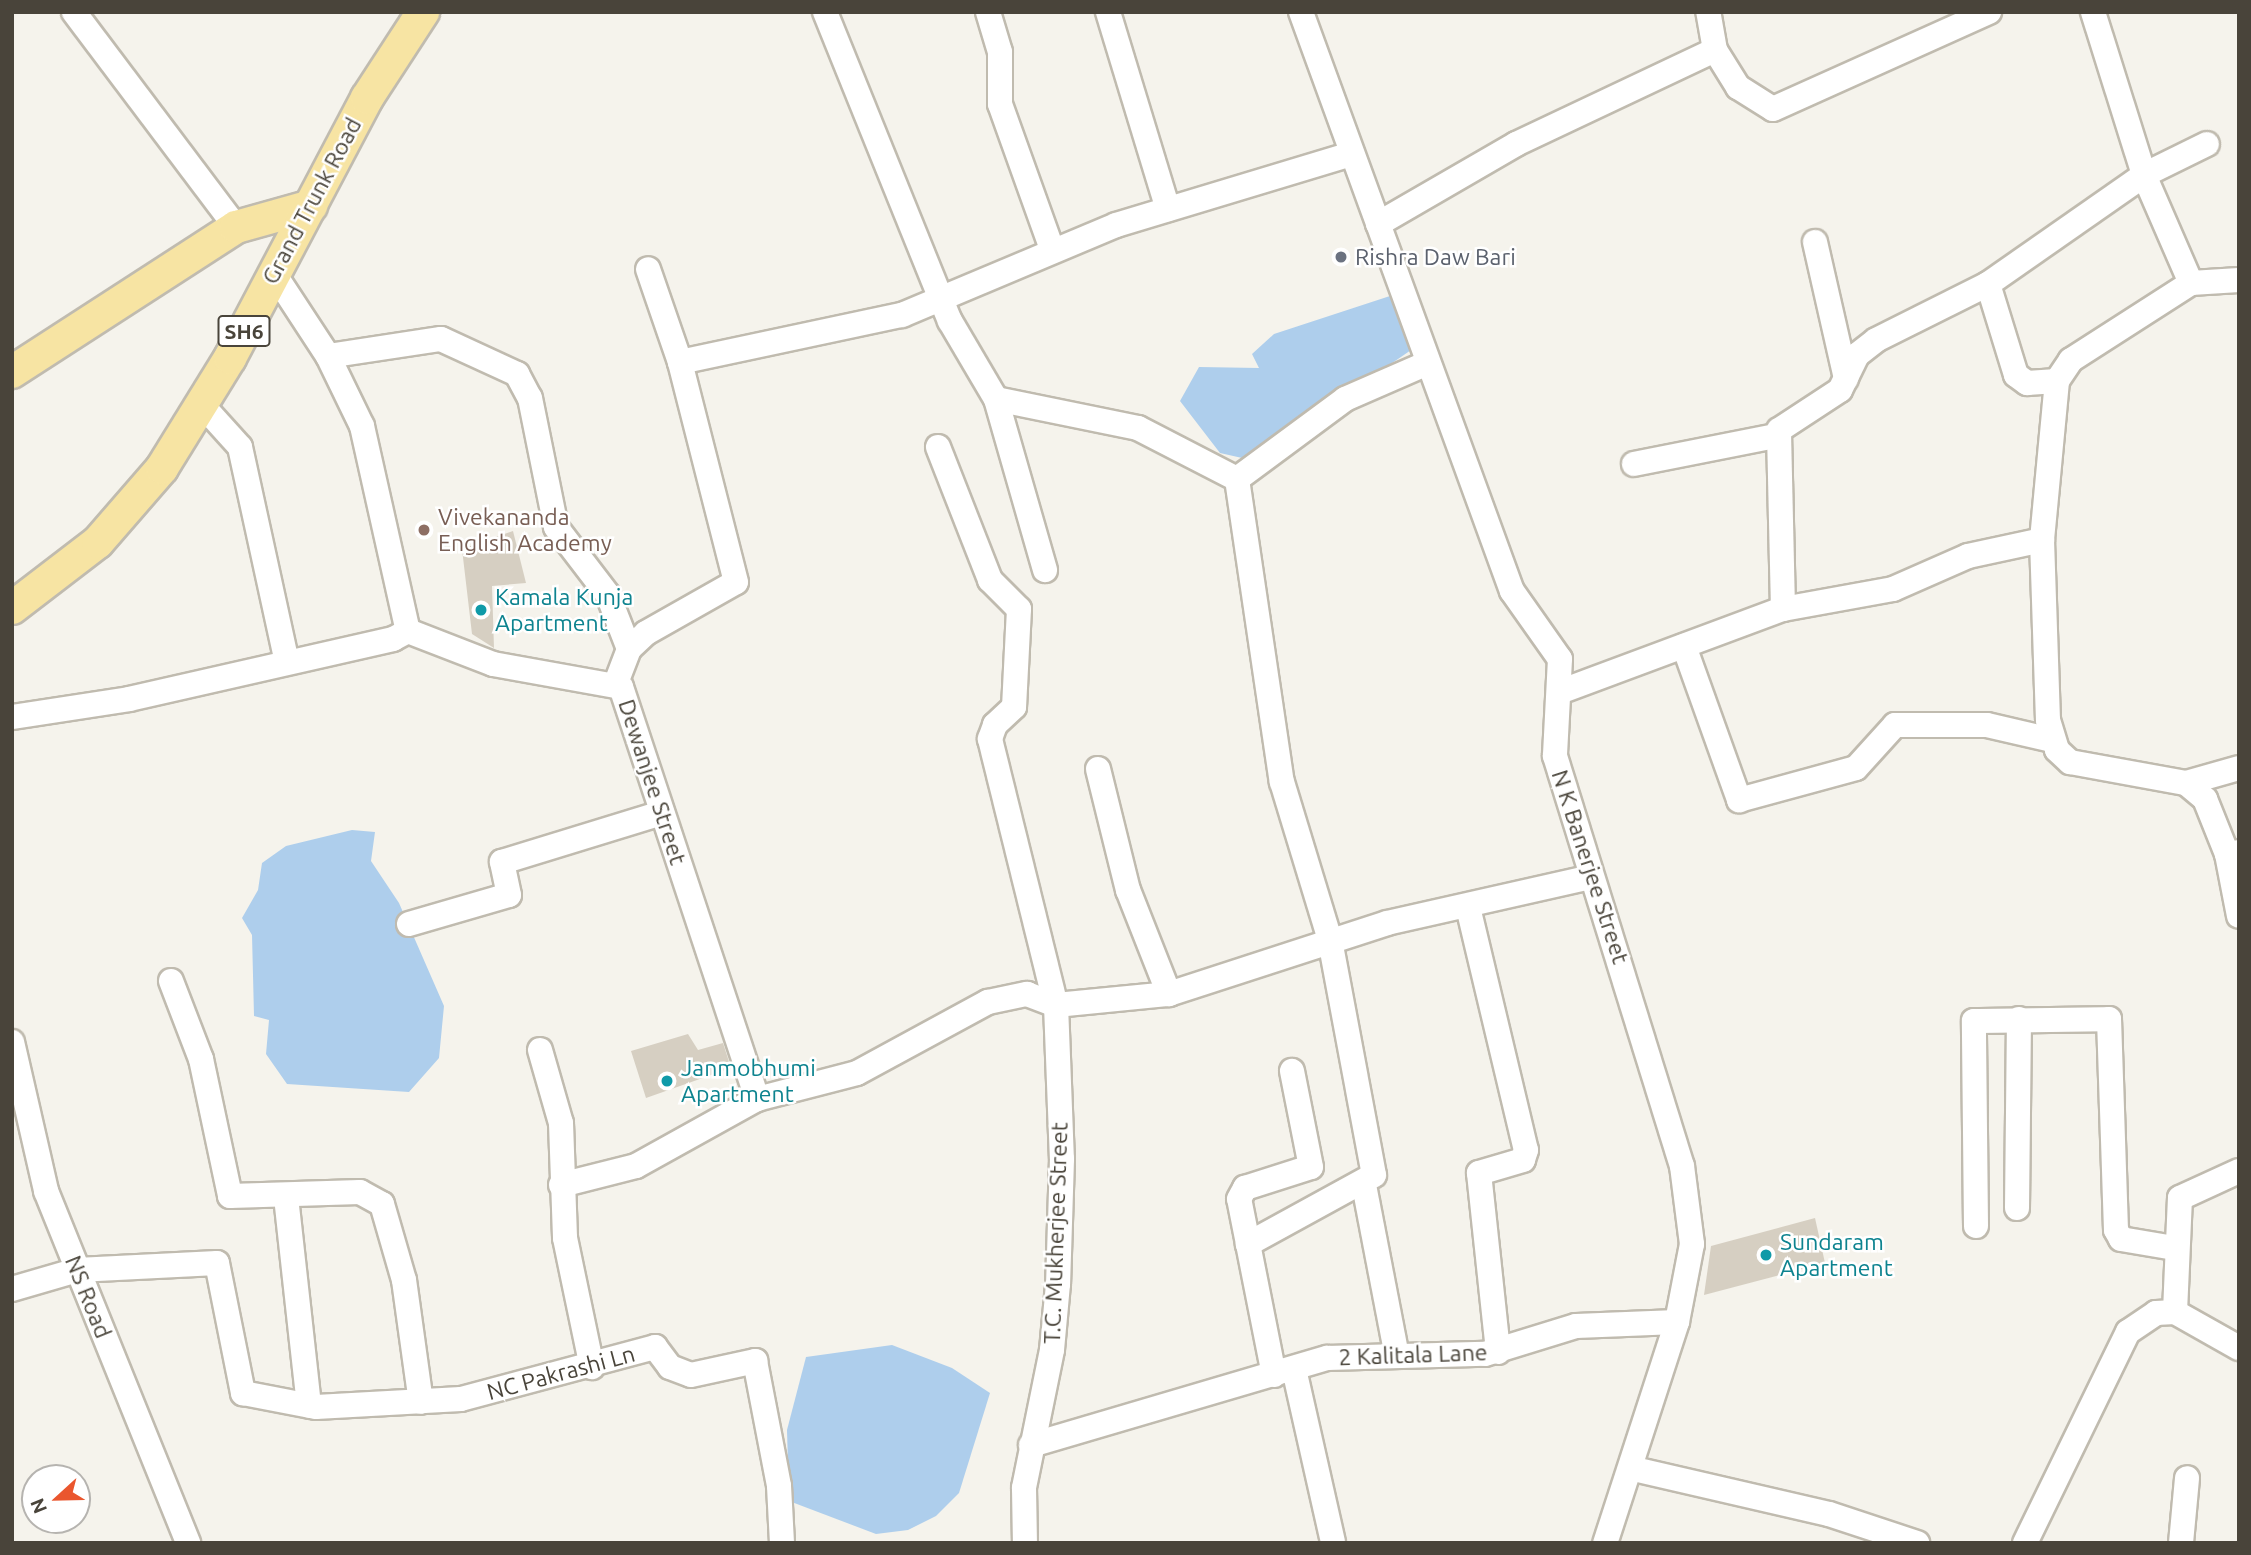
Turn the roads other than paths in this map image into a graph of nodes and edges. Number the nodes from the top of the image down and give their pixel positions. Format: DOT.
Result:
graph roads {
  1 [pos="74,12"];
  2 [pos="423,12"];
  3 [pos="824,12"];
  4 [pos="988,12"];
  5 [pos="1108,12"];
  6 [pos="1301,12"];
  7 [pos="1708,12"];
  8 [pos="1989,12"];
  9 [pos="2093,12"];
  10 [pos="1715,50"];
  11 [pos="2207,144"];
  12 [pos="1351,154"];
  13 [pos="2144,174"];
  14 [pos="311,206"];
  15 [pos="1168,209"];
  16 [pos="1378,224"];
  17 [pos="236,227"];
  18 [pos="1815,242"];
  19 [pos="1052,249"];
  20 [pos="648,269"];
  21 [pos="274,272"];
  22 [pos="2239,280"];
  23 [pos="2190,283"];
  24 [pos="1988,284"];
  25 [pos="940,298"];
  26 [pos="328,356"];
  27 [pos="680,362"];
  28 [pos="1425,364"];
  29 [pos="12,372"];
  30 [pos="1846,379"];
  31 [pos="2057,381"];
  32 [pos="996,399"];
  33 [pos="202,406"];
  34 [pos="1776,436"];
  35 [pos="938,447"];
  36 [pos="1634,464"];
  37 [pos="1237,480"];
  38 [pos="2042,540"];
  39 [pos="1045,570"];
  40 [pos="12,608"];
  41 [pos="1783,609"];
  42 [pos="408,631"];
  43 [pos="1684,646"];
  44 [pos="629,649"];
  45 [pos="286,662"];
  46 [pos="616,682"];
  47 [pos="1562,691"];
  48 [pos="12,717"];
  49 [pos="2052,740"];
  50 [pos="2239,768"];
  51 [pos="1098,769"];
  52 [pos="2186,782"];
  53 [pos="661,813"];
  54 [pos="2233,853"];
  55 [pos="1591,877"];
  56 [pos="1468,906"];
  57 [pos="2239,916"];
  58 [pos="409,924"];
  59 [pos="1330,940"];
  60 [pos="171,981"];
  61 [pos="1170,994"];
  62 [pos="1056,1005"];
  63 [pos="2019,1019"];
  64 [pos="12,1042"];
  65 [pos="540,1050"];
  66 [pos="1292,1071"];
  67 [pos="757,1099"];
  68 [pos="2239,1171"];
  69 [pos="561,1185"];
  70 [pos="1363,1185"];
  71 [pos="286,1197"];
  72 [pos="2017,1208"];
  73 [pos="1976,1226"];
  74 [pos="1248,1244"];
  75 [pos="2174,1248"];
  76 [pos="77,1270"];
  77 [pos="12,1289"];
  78 [pos="2175,1312"];
  79 [pos="1677,1322"];
  80 [pos="2239,1348"];
  81 [pos="1498,1352"];
  82 [pos="1397,1356"];
  83 [pos="592,1367"];
  84 [pos="1284,1372"];
  85 [pos="421,1402"];
  86 [pos="309,1406"];
  87 [pos="1031,1445"];
  88 [pos="1634,1469"];
  89 [pos="2187,1478"];
  90 [pos="1333,1542"];
  91 [pos="188,1543"];
  92 [pos="782,1543"];
  93 [pos="1025,1543"];
  94 [pos="1605,1543"];
  95 [pos="1917,1543"];
  96 [pos="2025,1543"];
  97 [pos="2181,1543"];
  1 -- 17 [label="street"];
  2 -- 14 [label="main road, Grand Trunk Road / SH6"];
  3 -- 25 [label="street"];
  4 -- 19 [label="street"];
  5 -- 15 [label="street"];
  6 -- 12 [label="street, N K Banerjee Street"];
  7 -- 10 [label="street"];
  8 -- 10 [label="street"];
  9 -- 13 [label="street"];
  10 -- 16 [label="street"];
  11 -- 13 [label="street"];
  12 -- 15 [label="street"];
  12 -- 16 [label="street, N K Banerjee Street"];
  13 -- 23 [label="street"];
  13 -- 24 [label="street"];
  14 -- 17 [label="main road"];
  14 -- 21 [label="main road, Grand Trunk Road / SH6"];
  15 -- 19 [label="street"];
  16 -- 28 [label="street, N K Banerjee Street"];
  17 -- 29 [label="main road"];
  18 -- 30 [label="street"];
  19 -- 25 [label="street"];
  20 -- 27 [label="street"];
  21 -- 26 [label="street"];
  21 -- 33 [label="main road, Grand Trunk Road / SH6"];
  22 -- 23 [label="street"];
  23 -- 31 [label="street"];
  24 -- 30 [label="street"];
  24 -- 31 [label="street"];
  25 -- 27 [label="street"];
  25 -- 32 [label="street"];
  26 -- 42 [label="street"];
  26 -- 44 [label="street"];
  27 -- 44 [label="street"];
  28 -- 37 [label="street"];
  28 -- 47 [label="street, N K Banerjee Street"];
  30 -- 34 [label="street"];
  31 -- 38 [label="street"];
  32 -- 37 [label="street"];
  32 -- 39 [label="street"];
  33 -- 40 [label="main road, Grand Trunk Road / SH6"];
  33 -- 45 [label="street"];
  34 -- 36 [label="street"];
  34 -- 41 [label="street"];
  35 -- 62 [label="street, T.C. Mukherjee Street"];
  37 -- 59 [label="street"];
  38 -- 41 [label="street"];
  38 -- 49 [label="street"];
  41 -- 43 [label="street"];
  42 -- 45 [label="street"];
  42 -- 46 [label="street, Dewanjee Street"];
  43 -- 47 [label="street"];
  43 -- 49 [label="street"];
  44 -- 46 [label="street"];
  45 -- 48 [label="street"];
  46 -- 53 [label="street, Dewanjee Street"];
  47 -- 55 [label="street, N K Banerjee Street"];
  49 -- 52 [label="street"];
  50 -- 52 [label="street"];
  51 -- 61 [label="street"];
  52 -- 54 [label="street"];
  53 -- 58 [label="street"];
  53 -- 67 [label="street, Dewanjee Street"];
  54 -- 57 [label="street"];
  55 -- 56 [label="street"];
  55 -- 79 [label="street, N K Banerjee Street"];
  56 -- 59 [label="street"];
  56 -- 81 [label="street"];
  59 -- 61 [label="street"];
  59 -- 70 [label="street"];
  60 -- 71 [label="street"];
  61 -- 62 [label="street"];
  62 -- 67 [label="street"];
  62 -- 87 [label="street, T.C. Mukherjee Street"];
  63 -- 72 [label="street"];
  63 -- 73 [label="street"];
  63 -- 75 [label="street"];
  64 -- 76 [label="street, NS Road"];
  65 -- 69 [label="street"];
  66 -- 74 [label="street"];
  67 -- 69 [label="street"];
  68 -- 75 [label="street"];
  69 -- 83 [label="street"];
  70 -- 74 [label="street"];
  70 -- 82 [label="street"];
  71 -- 85 [label="street"];
  71 -- 86 [label="street"];
  74 -- 84 [label="street"];
  75 -- 78 [label="street"];
  76 -- 77 [label="street"];
  76 -- 86 [label="street, NC Pakrashi Ln"];
  76 -- 91 [label="street, NS Road"];
  78 -- 80 [label="street"];
  78 -- 96 [label="street"];
  79 -- 81 [label="street, 2 Kalitala Lane"];
  79 -- 88 [label="street, N K Banerjee Street"];
  81 -- 82 [label="street, 2 Kalitala Lane"];
  82 -- 84 [label="street, 2 Kalitala Lane"];
  83 -- 85 [label="street, NC Pakrashi Ln"];
  83 -- 92 [label="street, NC Pakrashi Ln"];
  84 -- 87 [label="street, 2 Kalitala Lane"];
  84 -- 90 [label="street"];
  85 -- 86 [label="street, NC Pakrashi Ln"];
  87 -- 93 [label="street, T.C. Mukherjee Street"];
  88 -- 94 [label="street, N K Banerjee Street"];
  88 -- 95 [label="street"];
  89 -- 97 [label="street"];
}
